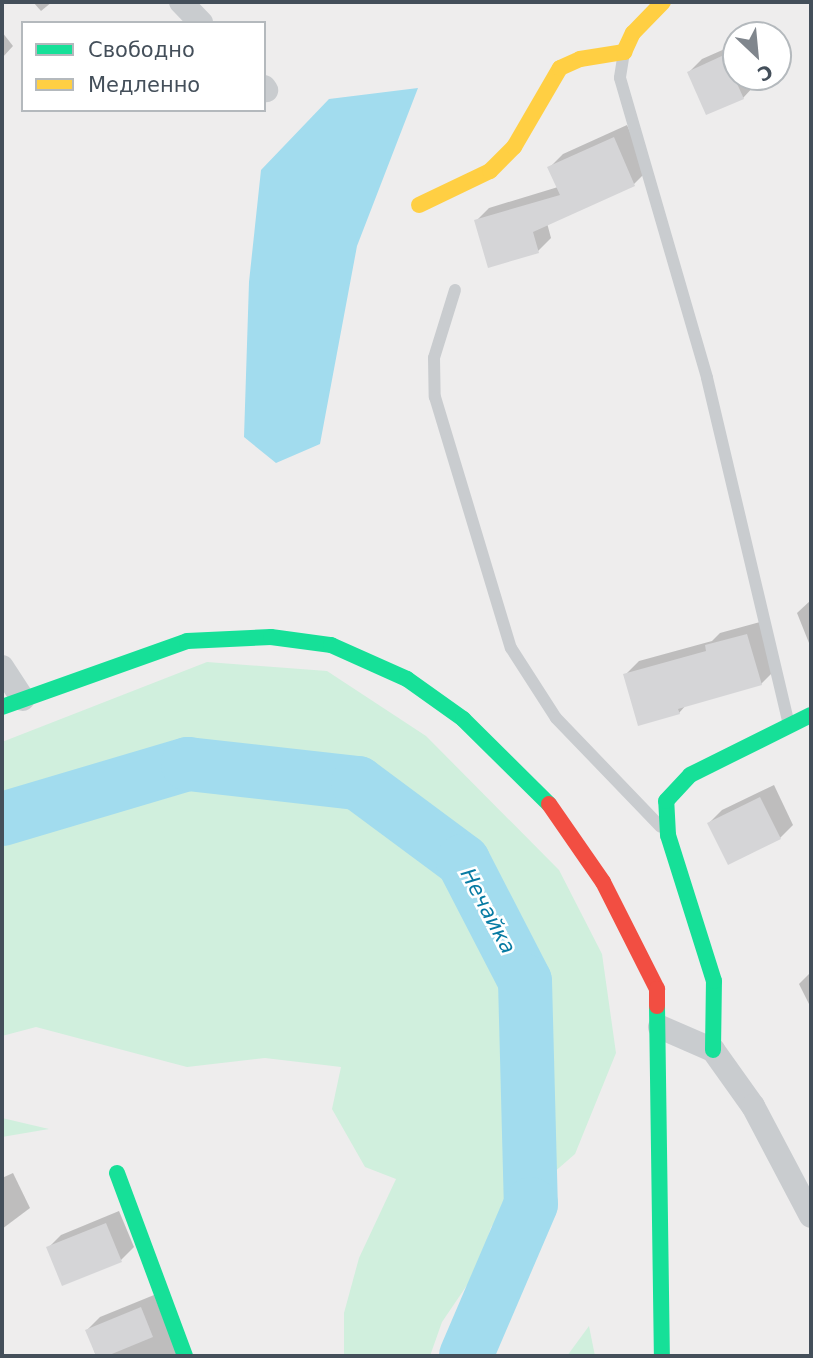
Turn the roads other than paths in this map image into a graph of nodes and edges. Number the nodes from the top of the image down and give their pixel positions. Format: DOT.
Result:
graph roads {
  1 [pos="181,2"];
  2 [pos="663,2"];
  3 [pos="199,21"];
  4 [pos="624,52"];
  5 [pos="419,205"];
  6 [pos="456,290"];
  7 [pos="2,667"];
  8 [pos="12,703"];
  9 [pos="811,715"];
  10 [pos="789,726"];
  11 [pos="668,835"];
  12 [pos="660,1027"];
  13 [pos="713,1050"];
  14 [pos="117,1173"];
  15 [pos="811,1216"];
  16 [pos="185,1356"];
  17 [pos="662,1356"];
  1 -- 3 [label="street"];
  2 -- 4 [label="street"];
  4 -- 5 [label="street"];
  4 -- 10 [label="lane"];
  6 -- 11 [label="lane"];
  7 -- 8 [label="street"];
  8 -- 12 [label="street"];
  9 -- 10 [label="street"];
  10 -- 11 [label="street"];
  11 -- 13 [label="street"];
  12 -- 13 [label="street"];
  12 -- 17 [label="street"];
  13 -- 15 [label="street"];
  14 -- 16 [label="street"];
}
